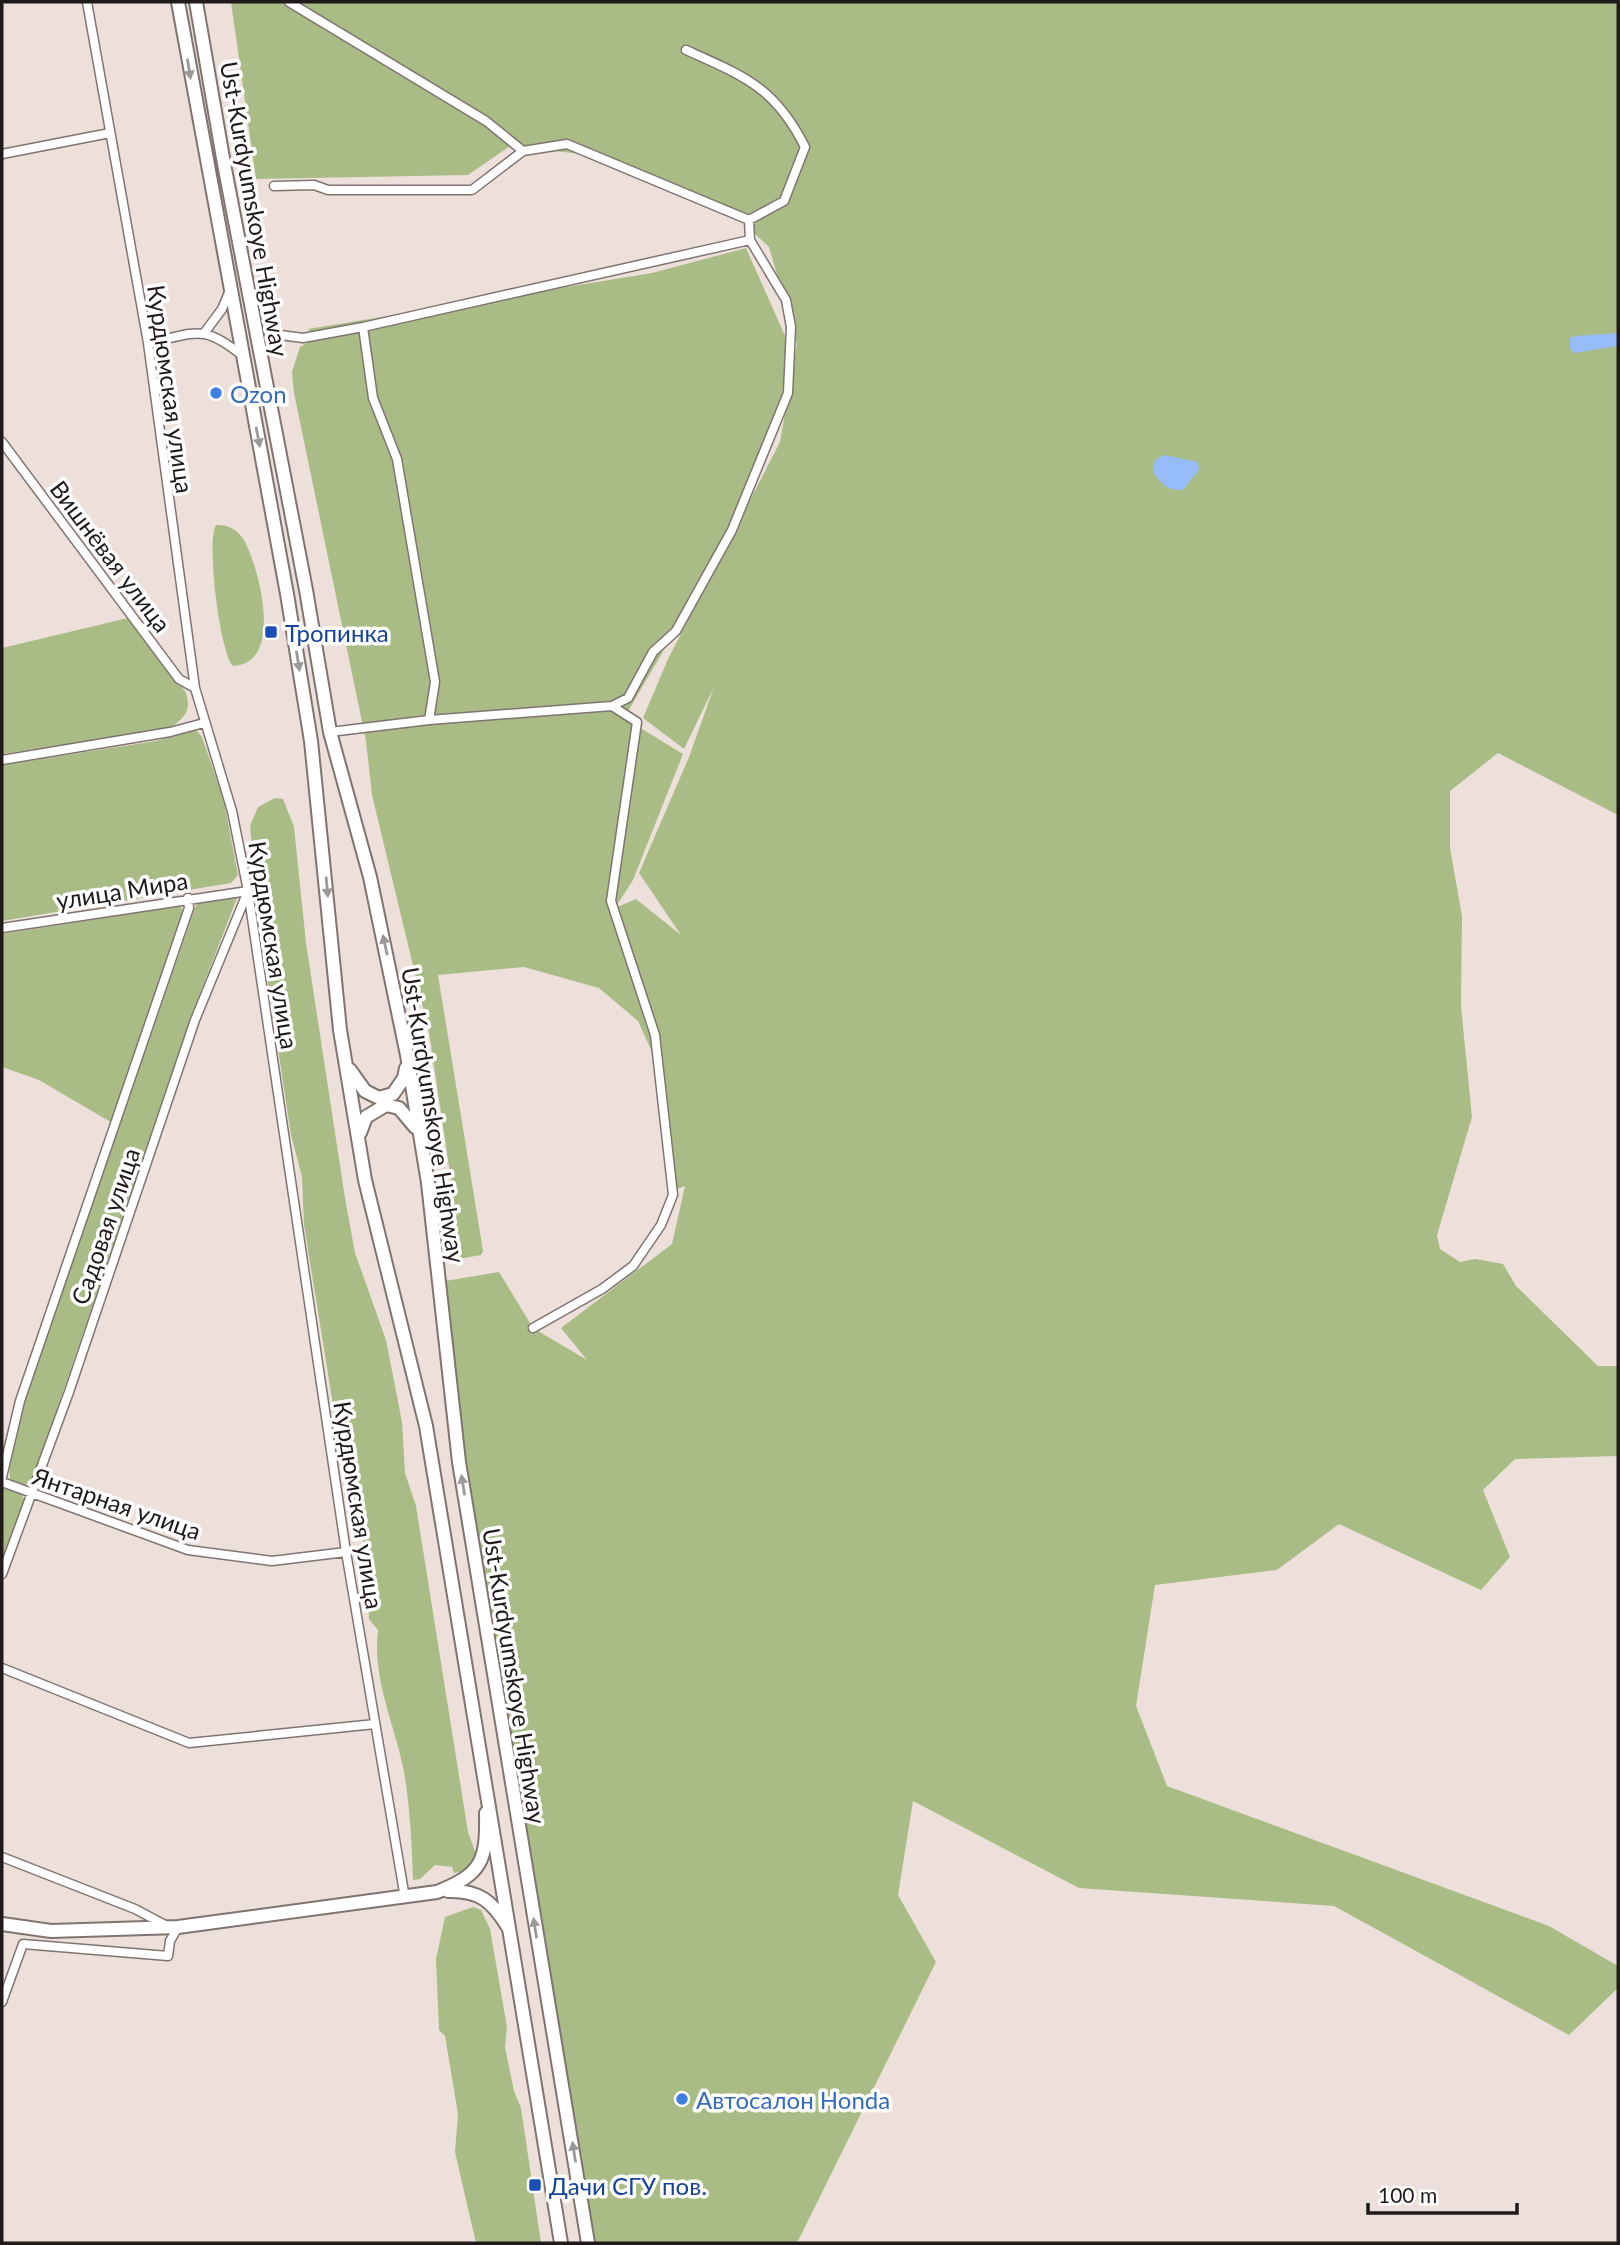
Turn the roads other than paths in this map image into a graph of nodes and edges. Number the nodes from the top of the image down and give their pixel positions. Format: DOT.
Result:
graph roads {
  1 [pos="87,2"];
  2 [pos="178,2"];
  3 [pos="197,2"];
  4 [pos="289,2"];
  5 [pos="685,50"];
  6 [pos="110,133"];
  7 [pos="523,151"];
  8 [pos="2,154"];
  9 [pos="274,186"];
  10 [pos="749,220"];
  11 [pos="750,240"];
  12 [pos="230,290"];
  13 [pos="363,327"];
  14 [pos="205,332"];
  15 [pos="274,334"];
  16 [pos="148,343"];
  17 [pos="243,356"];
  18 [pos="2,442"];
  19 [pos="195,688"];
  20 [pos="612,706"];
  21 [pos="429,720"];
  22 [pos="204,723"];
  23 [pos="330,732"];
  24 [pos="2,760"];
  25 [pos="248,891"];
  26 [pos="188,898"];
  27 [pos="2,928"];
  28 [pos="407,1055"];
  29 [pos="348,1067"];
  30 [pos="420,1137"];
  31 [pos="359,1138"];
  32 [pos="533,1328"];
  33 [pos="2,1480"];
  34 [pos="30,1494"];
  35 [pos="346,1552"];
  36 [pos="2,1574"];
  37 [pos="2,1668"];
  38 [pos="375,1724"];
  39 [pos="486,1792"];
  40 [pos="2,1857"];
  41 [pos="437,1892"];
  42 [pos="405,1898"];
  43 [pos="2,1924"];
  44 [pos="175,1927"];
  45 [pos="508,1928"];
  46 [pos="2,2002"];
  47 [pos="561,2243"];
  48 [pos="588,2243"];
  1 -- 6 [label="street, Курдюмская улица"];
  2 -- 12 [label="main road, Ust-Kurdyumskoye Highway, one-way"];
  3 -- 23 [label="main road, Ust-Kurdyumskoye Highway"];
  4 -- 7 [label="street"];
  5 -- 10 [label="street"];
  6 -- 8 [label="street"];
  6 -- 16 [label="street, Курдюмская улица"];
  7 -- 9 [label="street"];
  7 -- 10 [label="street"];
  10 -- 11 [label="street"];
  11 -- 13 [label="street"];
  11 -- 20 [label="street"];
  12 -- 14 [label="street"];
  12 -- 17 [label="main road, Ust-Kurdyumskoye Highway"];
  13 -- 15 [label="street"];
  13 -- 21 [label="street"];
  14 -- 16 [label="street"];
  14 -- 17 [label="street"];
  16 -- 19 [label="street, Курдюмская улица"];
  17 -- 29 [label="main road, Ust-Kurdyumskoye Highway, one-way"];
  18 -- 19 [label="street, Вишнёвая улица"];
  19 -- 22 [label="street, Курдюмская улица"];
  20 -- 21 [label="street"];
  20 -- 32 [label="street"];
  21 -- 23 [label="street"];
  22 -- 24 [label="street"];
  22 -- 25 [label="street, Курдюмская улица"];
  28 -- 23 [label="main road, Ust-Kurdyumskoye Highway, one-way"];
  25 -- 26 [label="street, улица Мира"];
  25 -- 34 [label="street, Садовая улица"];
  25 -- 35 [label="street, Курдюмская улица"];
  26 -- 27 [label="street, улица Мира"];
  26 -- 33 [label="street, Садовая улица"];
  28 -- 29 [label="main road"];
  28 -- 30 [label="main road, Ust-Kurdyumskoye Highway"];
  29 -- 31 [label="main road, Ust-Kurdyumskoye Highway"];
  30 -- 31 [label="main road"];
  48 -- 30 [label="main road, Ust-Kurdyumskoye Highway, one-way"];
  31 -- 39 [label="main road, Ust-Kurdyumskoye Highway"];
  33 -- 34 [label="street, Янтарная улица"];
  34 -- 35 [label="street, Янтарная улица"];
  34 -- 36 [label="street, Садовая улица"];
  35 -- 38 [label="street, Курдюмская улица"];
  37 -- 38 [label="street"];
  38 -- 42 [label="street, Курдюмская улица"];
  39 -- 41 [label="main road"];
  39 -- 45 [label="main road, Ust-Kurdyumskoye Highway"];
  40 -- 44 [label="street"];
  41 -- 42 [label="main road"];
  41 -- 45 [label="main road"];
  42 -- 44 [label="main road"];
  43 -- 44 [label="main road"];
  44 -- 46 [label="street"];
  45 -- 47 [label="main road, Ust-Kurdyumskoye Highway"];
}
